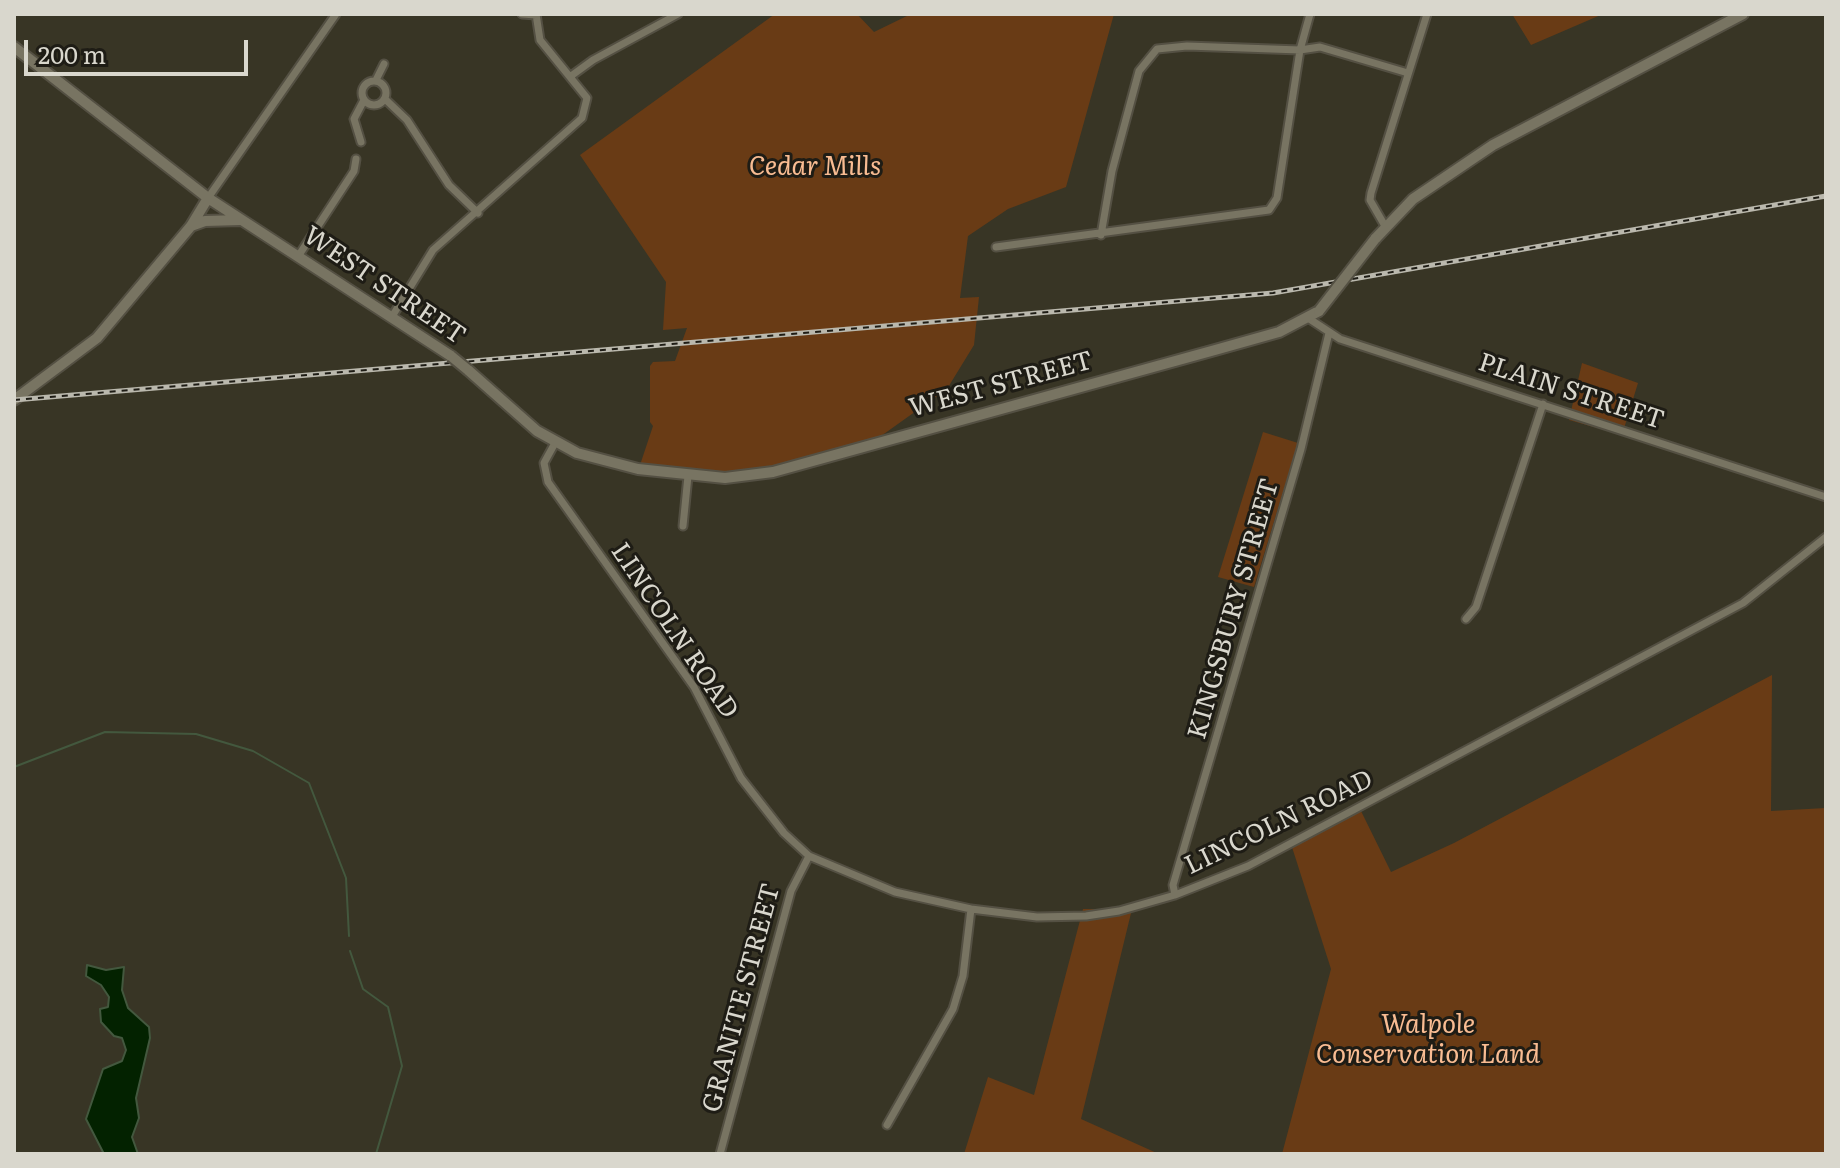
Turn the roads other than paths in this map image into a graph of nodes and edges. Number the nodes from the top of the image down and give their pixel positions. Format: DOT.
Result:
graph roads {
  1 [pos="336,14"];
  2 [pos="522,14"];
  3 [pos="678,14"];
  4 [pos="1310,14"];
  5 [pos="1427,14"];
  6 [pos="1743,14"];
  7 [pos="536,15"];
  8 [pos="14,47"];
  9 [pos="1300,50"];
  10 [pos="384,64"];
  11 [pos="1408,73"];
  12 [pos="571,76"];
  13 [pos="376,80"];
  14 [pos="385,99"];
  15 [pos="364,100"];
  16 [pos="361,142"];
  17 [pos="356,159"];
  18 [pos="208,198"];
  19 [pos="478,213"];
  20 [pos="240,220"];
  21 [pos="191,226"];
  22 [pos="1385,226"];
  23 [pos="1101,235"];
  24 [pos="996,247"];
  25 [pos="299,255"];
  26 [pos="393,315"];
  27 [pos="1308,318"];
  28 [pos="1329,333"];
  29 [pos="14,400"];
  30 [pos="1543,404"];
  31 [pos="555,443"];
  32 [pos="688,476"];
  33 [pos="1826,497"];
  34 [pos="683,526"];
  35 [pos="1826,537"];
  36 [pos="1466,619"];
  37 [pos="809,856"];
  38 [pos="1175,895"];
  39 [pos="971,909"];
  40 [pos="887,1125"];
  41 [pos="720,1154"];
  1 -- 18 [label="street"];
  2 -- 7 [label="street"];
  3 -- 12 [label="street"];
  4 -- 9 [label="street"];
  5 -- 11 [label="street"];
  6 -- 22 [label="main road, WEST STREET"];
  7 -- 12 [label="street"];
  8 -- 18 [label="main road, WEST STREET"];
  9 -- 11 [label="street"];
  9 -- 23 [label="street"];
  9 -- 23 [label="street"];
  10 -- 13 [label="street"];
  11 -- 22 [label="street"];
  12 -- 19 [label="street"];
  13 -- 14 [label="street"];
  13 -- 15 [label="street"];
  14 -- 15 [label="street"];
  14 -- 19 [label="street"];
  15 -- 16 [label="street"];
  17 -- 25 [label="street"];
  18 -- 20 [label="main road, WEST STREET"];
  18 -- 21 [label="main road"];
  19 -- 26 [label="street"];
  20 -- 21 [label="main road"];
  20 -- 25 [label="main road, WEST STREET"];
  21 -- 29 [label="main road"];
  22 -- 27 [label="main road, WEST STREET, bridge"];
  23 -- 24 [label="street"];
  25 -- 26 [label="main road, WEST STREET"];
  26 -- 31 [label="main road, WEST STREET, bridge"];
  27 -- 28 [label="street, PLAIN STREET"];
  27 -- 32 [label="main road, WEST STREET"];
  28 -- 30 [label="street, PLAIN STREET"];
  28 -- 38 [label="street, KINGSBURY STREET"];
  30 -- 33 [label="street, PLAIN STREET"];
  30 -- 36 [label="street"];
  31 -- 32 [label="main road, WEST STREET"];
  31 -- 37 [label="street, LINCOLN ROAD"];
  32 -- 34 [label="street"];
  35 -- 38 [label="street, LINCOLN ROAD"];
  37 -- 39 [label="street, LINCOLN ROAD"];
  37 -- 41 [label="street, GRANITE STREET"];
  38 -- 39 [label="street, LINCOLN ROAD"];
  39 -- 40 [label="street"];
}
